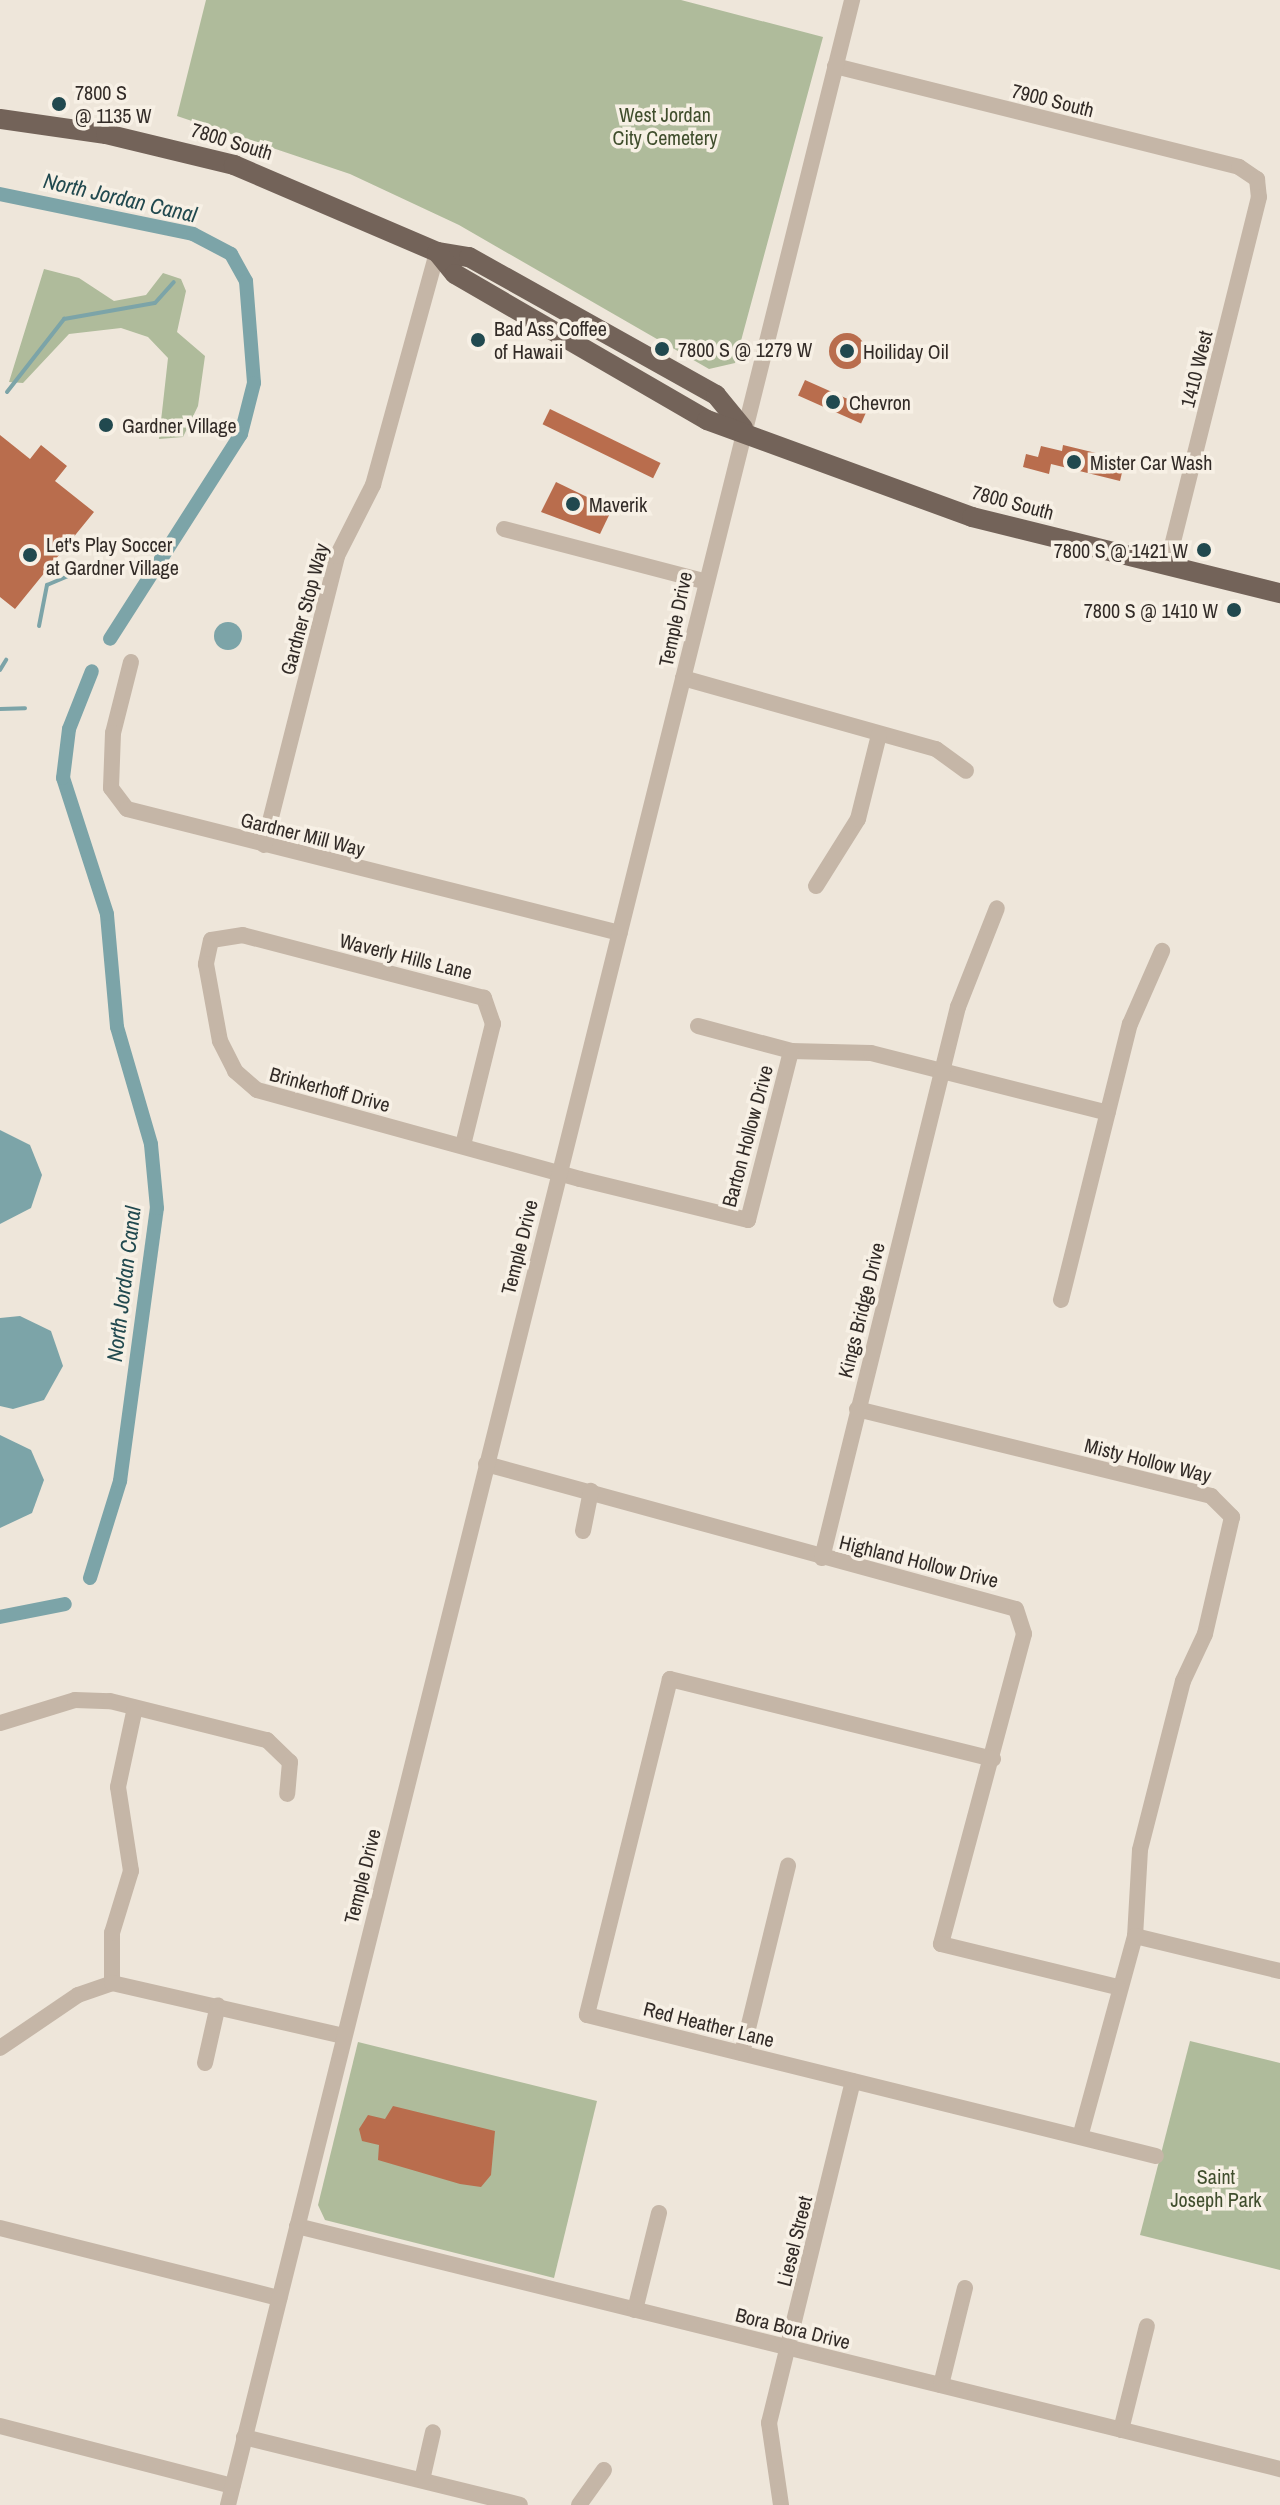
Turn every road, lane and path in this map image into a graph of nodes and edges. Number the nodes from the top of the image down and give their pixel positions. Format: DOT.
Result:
graph roads {
  1 [pos="852,0"];
  2 [pos="835,66"];
  3 [pos="0,119"];
  4 [pos="1257,179"];
  5 [pos="437,252"];
  6 [pos="743,428"];
  7 [pos="504,529"];
  8 [pos="1167,567"];
  9 [pos="703,581"];
  10 [pos="1280,593"];
  11 [pos="131,662"];
  12 [pos="683,678"];
  13 [pos="879,735"];
  14 [pos="966,771"];
  15 [pos="264,845"];
  16 [pos="816,886"];
  17 [pos="997,908"];
  18 [pos="620,933"];
  19 [pos="216,937"];
  20 [pos="1162,951"];
  21 [pos="698,1026"];
  22 [pos="791,1051"];
  23 [pos="941,1072"];
  24 [pos="1108,1113"];
  25 [pos="463,1145"];
  26 [pos="558,1171"];
  27 [pos="1061,1300"];
  28 [pos="857,1409"];
  29 [pos="486,1464"];
  30 [pos="591,1491"];
  31 [pos="583,1531"];
  32 [pos="822,1558"];
  33 [pos="135,1708"];
  34 [pos="0,1723"];
  35 [pos="993,1759"];
  36 [pos="287,1794"];
  37 [pos="788,1866"];
  38 [pos="1135,1936"];
  39 [pos="1280,1971"];
  40 [pos="112,1983"];
  41 [pos="1118,1987"];
  42 [pos="218,2005"];
  43 [pos="344,2036"];
  44 [pos="0,2048"];
  45 [pos="742,2053"];
  46 [pos="205,2063"];
  47 [pos="853,2081"];
  48 [pos="1080,2137"];
  49 [pos="1156,2156"];
  50 [pos="659,2213"];
  51 [pos="297,2226"];
  52 [pos="0,2228"];
  53 [pos="965,2288"];
  54 [pos="279,2298"];
  55 [pos="635,2310"];
  56 [pos="1147,2326"];
  57 [pos="788,2347"];
  58 [pos="941,2385"];
  59 [pos="0,2426"];
  60 [pos="1121,2430"];
  61 [pos="433,2432"];
  62 [pos="244,2437"];
  63 [pos="1280,2469"];
  64 [pos="604,2470"];
  65 [pos="422,2480"];
  66 [pos="232,2486"];
  67 [pos="228,2505"];
  68 [pos="520,2505"];
  69 [pos="579,2505"];
  70 [pos="781,2505"];
  1 -- 2 [label="street, Temple Drive"];
  2 -- 4 [label="street, 7900 South"];
  2 -- 6 [label="street, Temple Drive"];
  3 -- 5 [label="main road, 7800 South"];
  4 -- 8 [label="street, 1410 West"];
  5 -- 6 [label="main road, 7800 South"];
  5 -- 15 [label="street, Gardner Stop Way"];
  6 -- 8 [label="main road, 7800 South"];
  6 -- 9 [label="street, Temple Drive"];
  7 -- 9 [label="street"];
  8 -- 10 [label="main road, 7800 South"];
  9 -- 12 [label="street, Temple Drive"];
  11 -- 15 [label="street, Gardner Mill Way"];
  12 -- 13 [label="street"];
  12 -- 18 [label="street, Temple Drive"];
  13 -- 14 [label="street"];
  13 -- 16 [label="street"];
  15 -- 18 [label="street, Gardner Mill Way"];
  17 -- 23 [label="street, Kings Bridge Drive"];
  18 -- 26 [label="street, Temple Drive"];
  19 -- 25 [label="street, Brinkerhoff Drive"];
  19 -- 25 [label="street, Waverly Hills Lane"];
  20 -- 24 [label="street"];
  21 -- 22 [label="street"];
  22 -- 23 [label="street, Barton Hollow Drive"];
  22 -- 26 [label="street, Barton Hollow Drive"];
  23 -- 24 [label="street, Barton Hollow Drive"];
  23 -- 28 [label="street, Kings Bridge Drive"];
  24 -- 27 [label="street"];
  25 -- 26 [label="street, Brinkerhoff Drive"];
  26 -- 29 [label="street, Temple Drive"];
  28 -- 32 [label="street, Kings Bridge Drive"];
  28 -- 38 [label="street, Misty Hollow Way"];
  29 -- 30 [label="street, Highland Hollow Drive"];
  29 -- 43 [label="street, Temple Drive"];
  30 -- 31 [label="street"];
  30 -- 32 [label="street, Highland Hollow Drive"];
  32 -- 35 [label="street, Highland Hollow Drive"];
  33 -- 34 [label="street"];
  33 -- 36 [label="street"];
  33 -- 40 [label="street"];
  35 -- 41 [label="street, Highland Hollow Drive"];
  35 -- 45 [label="street, Red Heather Lane"];
  37 -- 45 [label="street"];
  38 -- 39 [label="street"];
  38 -- 41 [label="street"];
  40 -- 42 [label="street"];
  40 -- 44 [label="street"];
  41 -- 48 [label="street"];
  42 -- 43 [label="street"];
  42 -- 46 [label="street"];
  43 -- 51 [label="street, Temple Drive"];
  45 -- 47 [label="street, Red Heather Lane"];
  47 -- 48 [label="street, Red Heather Lane"];
  47 -- 57 [label="street, Liesel Street"];
  48 -- 49 [label="street, Red Heather Lane"];
  50 -- 55 [label="street"];
  51 -- 54 [label="street, Temple Drive"];
  51 -- 55 [label="street, Bora Bora Drive"];
  52 -- 54 [label="street"];
  53 -- 58 [label="street"];
  54 -- 62 [label="street, Temple Drive"];
  55 -- 57 [label="street, Bora Bora Drive"];
  56 -- 60 [label="street"];
  57 -- 58 [label="street, Bora Bora Drive"];
  57 -- 70 [label="street, Liesel Street"];
  58 -- 60 [label="street, Bora Bora Drive"];
  59 -- 66 [label="street"];
  60 -- 63 [label="street, Bora Bora Drive"];
  61 -- 65 [label="street"];
  62 -- 65 [label="street"];
  62 -- 66 [label="street, Temple Drive"];
  64 -- 69 [label="street"];
  65 -- 68 [label="street"];
  66 -- 67 [label="street, Temple Drive"];
}
